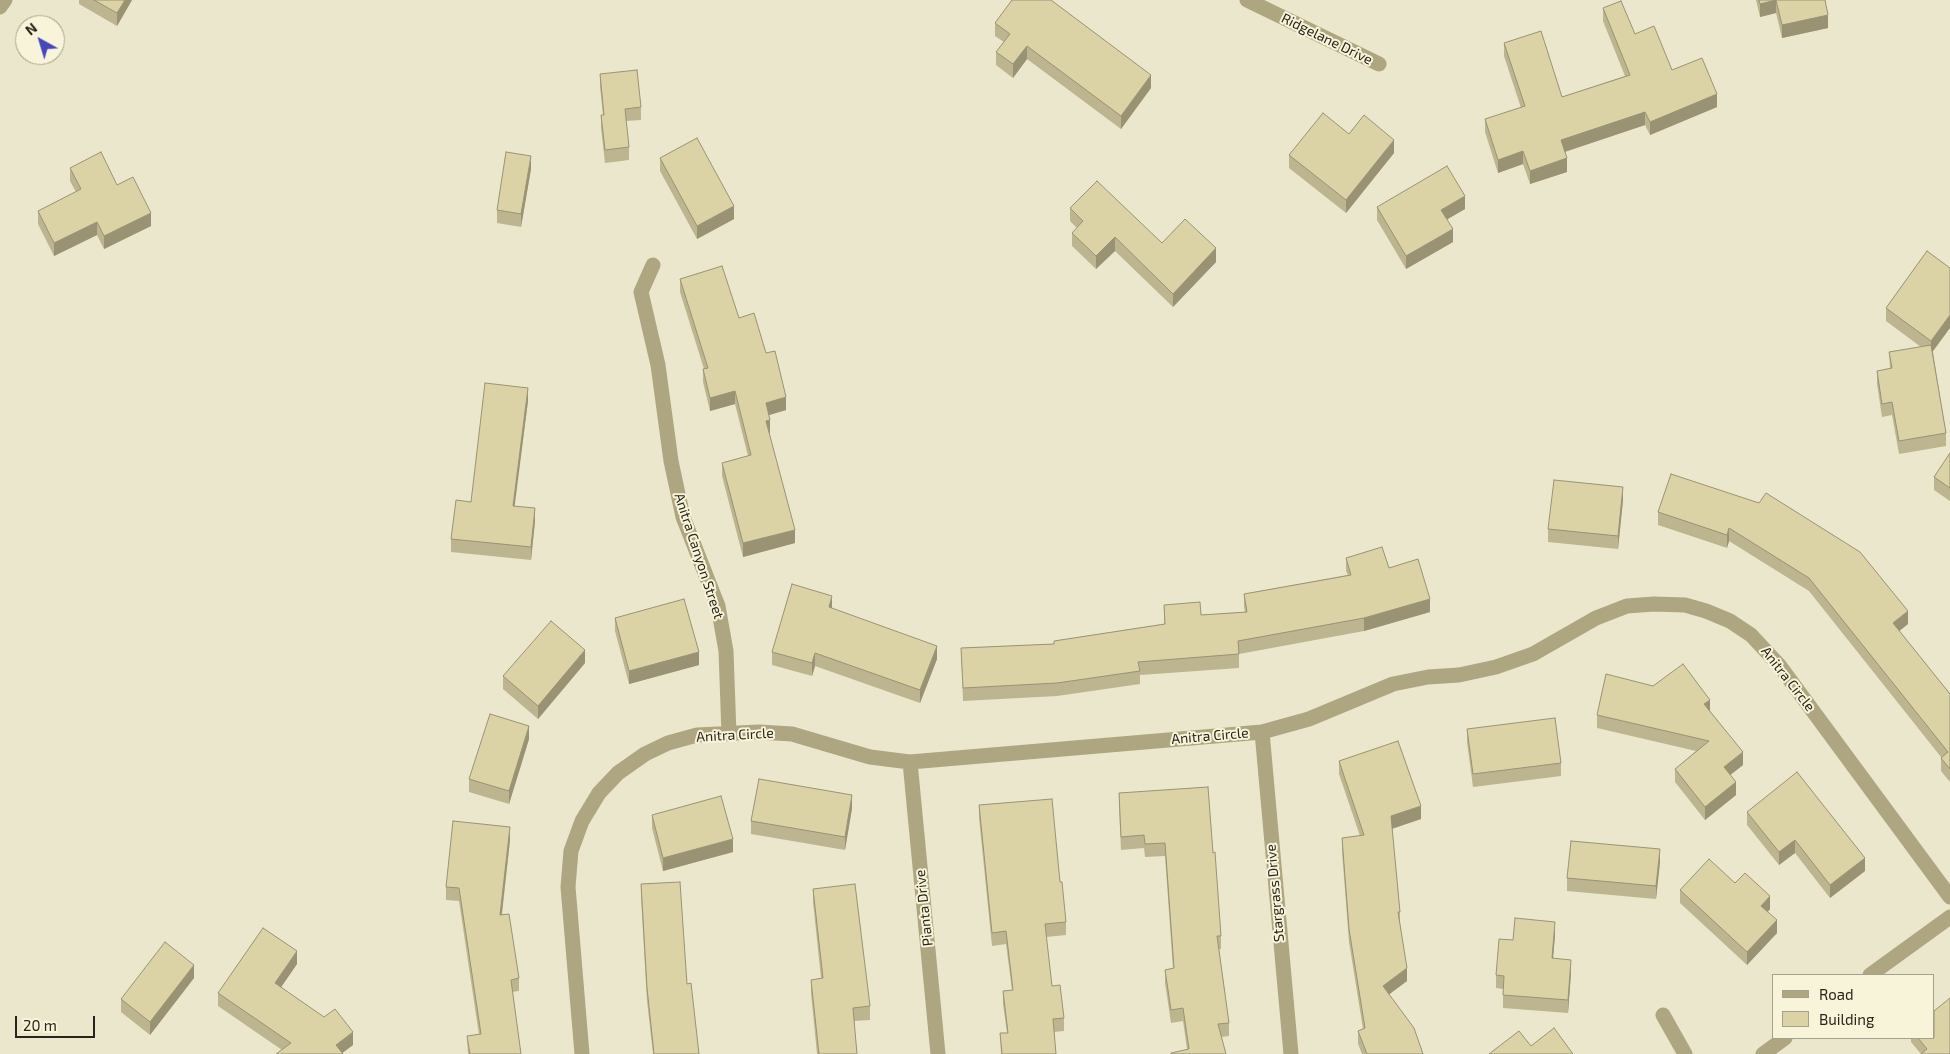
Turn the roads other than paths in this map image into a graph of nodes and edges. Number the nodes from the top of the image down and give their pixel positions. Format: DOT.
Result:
graph roads {
  1 [pos="5,0"];
  2 [pos="1247,0"];
  3 [pos="0,7"];
  4 [pos="1379,64"];
  5 [pos="653,264"];
  6 [pos="1262,732"];
  7 [pos="730,734"];
  8 [pos="910,762"];
  9 [pos="1950,898"];
  10 [pos="1950,917"];
  11 [pos="1871,974"];
  12 [pos="1663,1015"];
  13 [pos="1784,1039"];
  14 [pos="582,1054"];
  15 [pos="938,1054"];
  16 [pos="1290,1054"];
  17 [pos="1685,1054"];
  18 [pos="1763,1054"];
  1 -- 3 [label="street"];
  2 -- 4 [label="street, Ridgelane Drive"];
  5 -- 7 [label="street, Anitra Canyon Street"];
  6 -- 8 [label="street, Anitra Circle"];
  6 -- 9 [label="street, Anitra Circle"];
  6 -- 16 [label="street, Stargrass Drive"];
  7 -- 8 [label="street, Anitra Circle"];
  7 -- 14 [label="street, Anitra Circle"];
  8 -- 15 [label="street, Pianta Drive"];
  10 -- 11 [label="street"];
  12 -- 17 [label="street"];
  13 -- 18 [label="street"];
}
